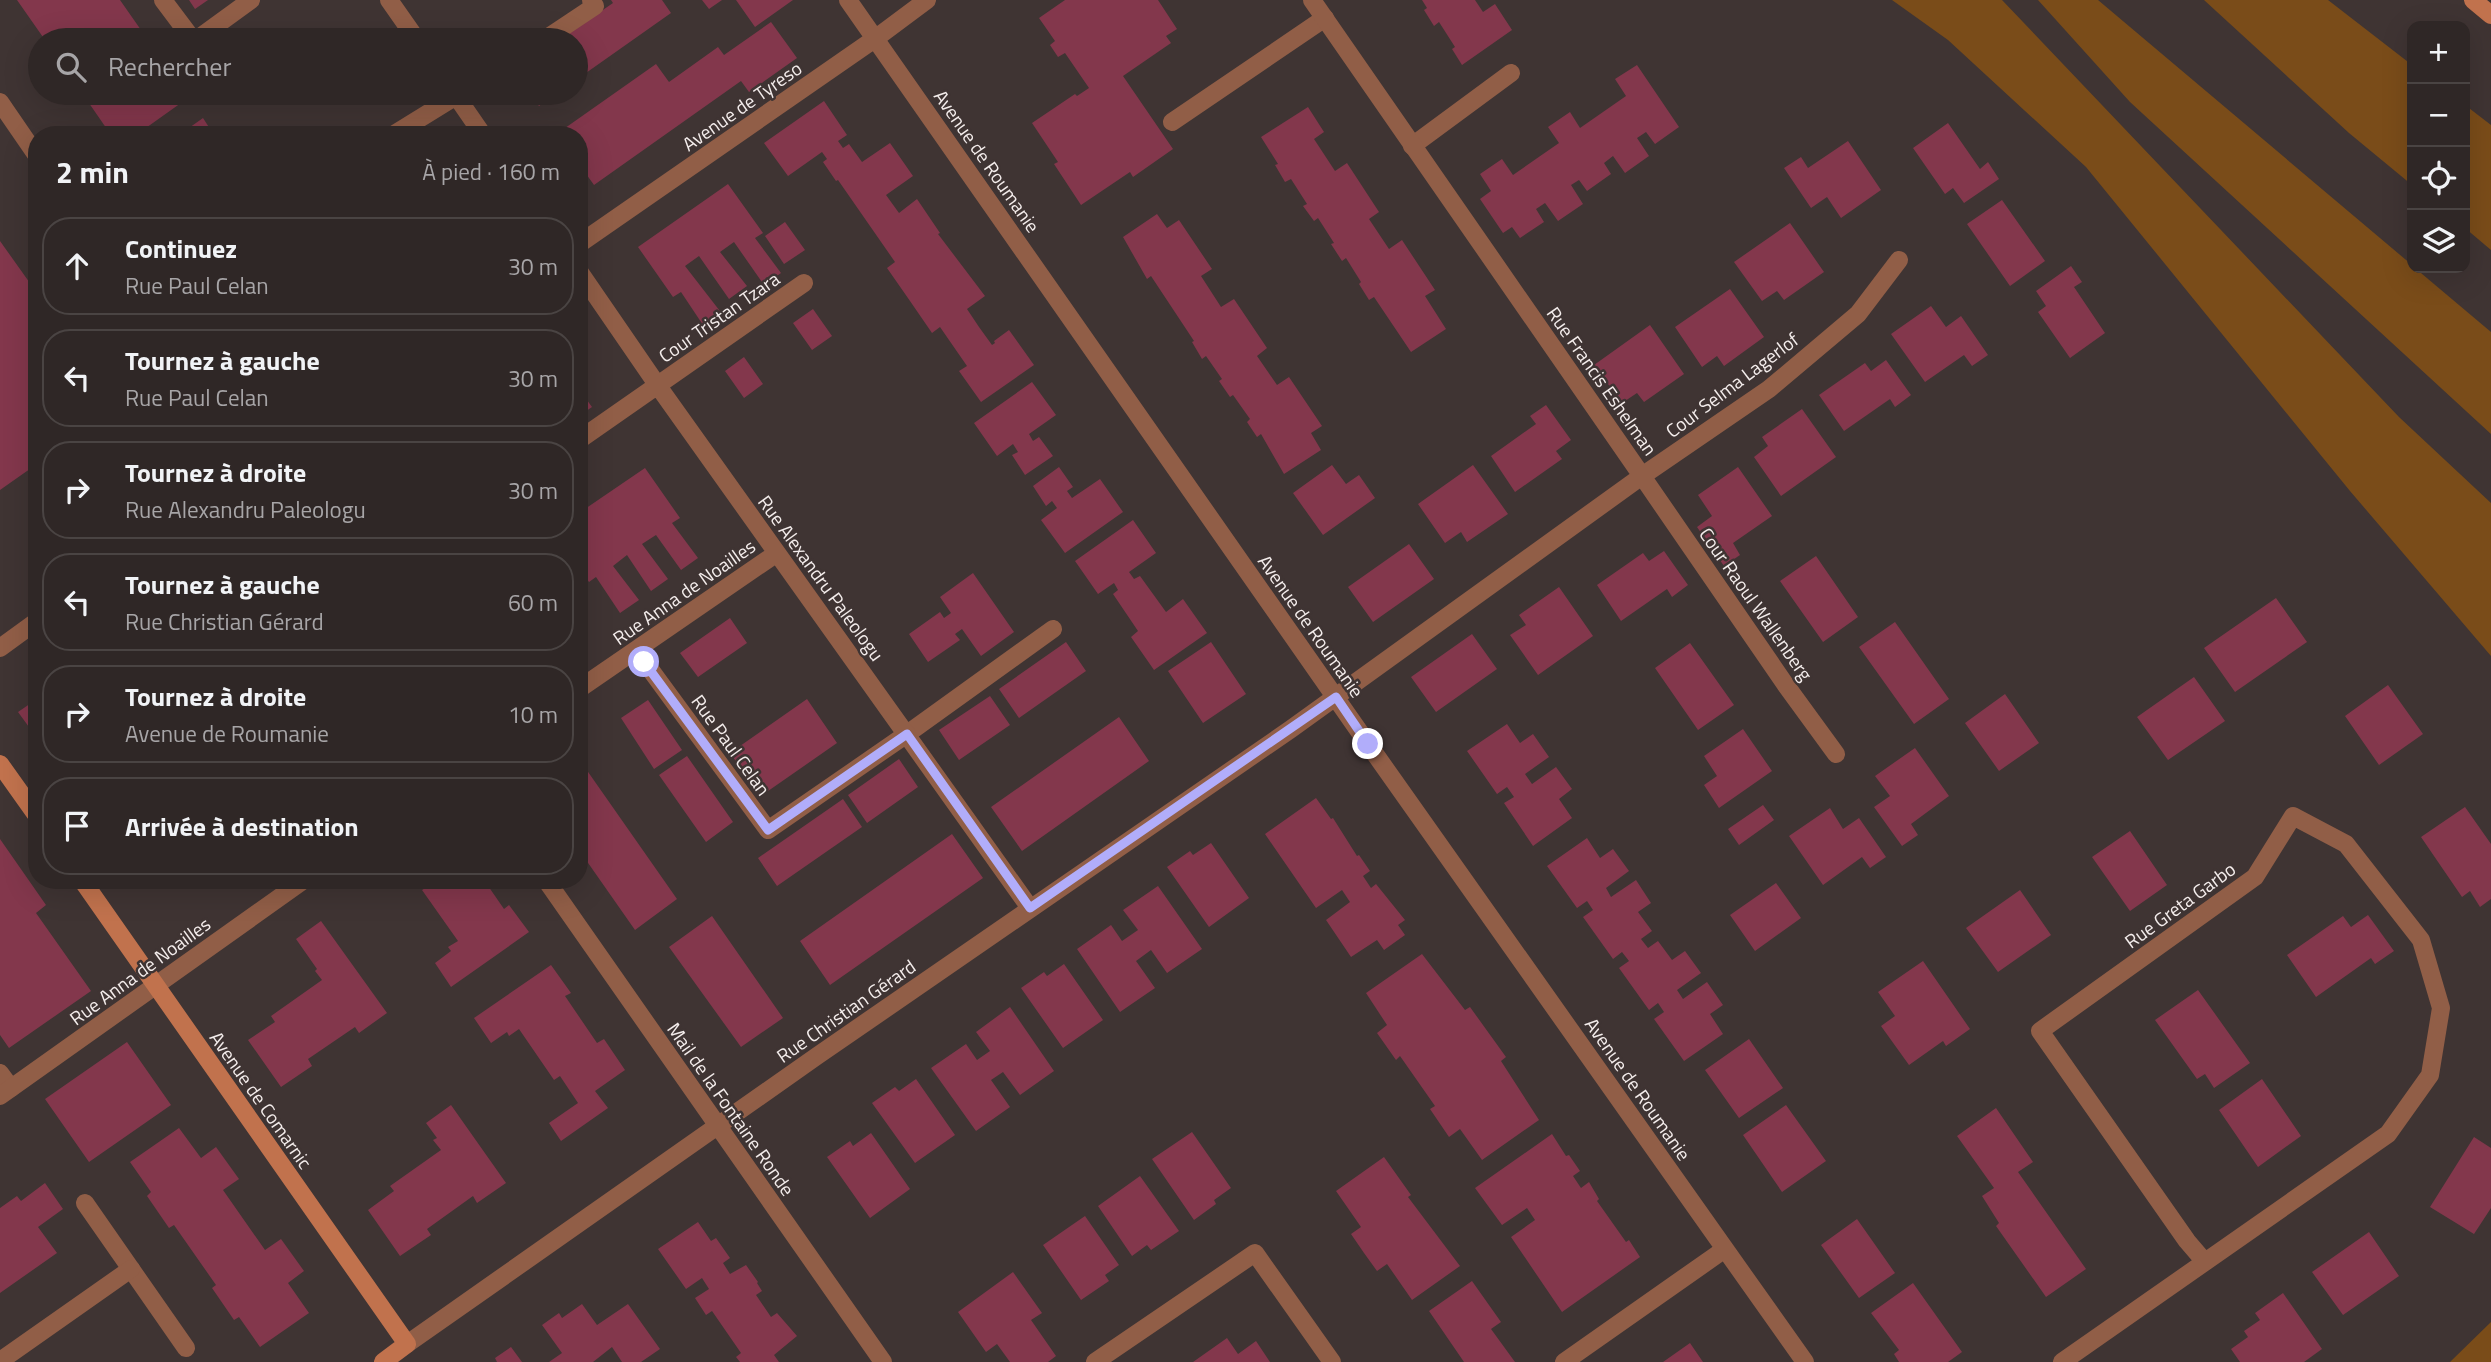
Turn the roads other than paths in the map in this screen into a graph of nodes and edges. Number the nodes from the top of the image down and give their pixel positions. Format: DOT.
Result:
graph roads {
  1 [pos="163,0"];
  2 [pos="251,0"];
  3 [pos="389,0"];
  4 [pos="591,0"];
  5 [pos="848,0"];
  6 [pos="927,0"];
  7 [pos="1312,0"];
  8 [pos="2473,0"];
  9 [pos="2491,15"];
  10 [pos="1325,18"];
  11 [pos="185,28"];
  12 [pos="211,28"];
  13 [pos="409,28"];
  14 [pos="562,28"];
  15 [pos="876,38"];
  16 [pos="1511,73"];
  17 [pos="0,102"];
  18 [pos="440,105"];
  19 [pos="464,105"];
  20 [pos="1172,122"];
  21 [pos="407,126"];
  22 [pos="478,126"];
  23 [pos="28,143"];
  24 [pos="1412,146"];
  25 [pos="588,238"];
  26 [pos="1899,260"];
  27 [pos="804,283"];
  28 [pos="588,284"];
  29 [pos="658,386"];
  30 [pos="588,434"];
  31 [pos="1642,476"];
  32 [pos="777,553"];
  33 [pos="28,628"];
  34 [pos="1053,629"];
  35 [pos="0,648"];
  36 [pos="636,650"];
  37 [pos="588,683"];
  38 [pos="1336,697"];
  39 [pos="907,734"];
  40 [pos="1836,754"];
  41 [pos="0,764"];
  42 [pos="28,803"];
  43 [pos="88,889"];
  44 [pos="291,889"];
  45 [pos="552,889"];
  46 [pos="1030,908"];
  47 [pos="155,986"];
  48 [pos="4,1086"];
  49 [pos="718,1127"];
  50 [pos="85,1203"];
  51 [pos="1725,1249"];
  52 [pos="2205,1262"];
  53 [pos="131,1269"];
  54 [pos="407,1344"];
  55 [pos="186,1348"];
  56 [pos="0,1361"];
  57 [pos="383,1362"];
  58 [pos="883,1362"];
  59 [pos="1095,1362"];
  60 [pos="1332,1362"];
  61 [pos="1564,1362"];
  62 [pos="1805,1362"];
  63 [pos="2062,1362"];
  1 -- 11 [label="street"];
  2 -- 12 [label="street"];
  3 -- 13 [label="street"];
  4 -- 14 [label="street"];
  5 -- 15 [label="street, Avenue de Roumanie"];
  6 -- 15 [label="street, Avenue de Tyreso"];
  7 -- 10 [label="street, Rue Francis Eshelman"];
  8 -- 9 [label="street"];
  10 -- 20 [label="street"];
  10 -- 24 [label="street, Rue Francis Eshelman"];
  15 -- 25 [label="street, Avenue de Tyreso"];
  15 -- 38 [label="street, Avenue de Roumanie"];
  16 -- 24 [label="street"];
  17 -- 23 [label="street"];
  18 -- 21 [label="street"];
  19 -- 22 [label="street"];
  24 -- 31 [label="street, Rue Francis Eshelman"];
  26 -- 31 [label="street, Cour Selma Lagerlof"];
  27 -- 29 [label="street, Cour Tristan Tzara"];
  28 -- 29 [label="street, Rue Alexandru Paleologu"];
  29 -- 30 [label="street, Cour Tristan Tzara"];
  29 -- 32 [label="street, Rue Alexandru Paleologu"];
  31 -- 38 [label="street, Rue Francis Eshelman"];
  31 -- 40 [label="street, Cour Raoul Wallenberg"];
  32 -- 36 [label="street, Rue Anna de Noailles"];
  32 -- 39 [label="street, Rue Alexandru Paleologu"];
  33 -- 35 [label="street"];
  34 -- 39 [label="street"];
  36 -- 37 [label="street, Rue Anna de Noailles"];
  36 -- 39 [label="street, Rue Paul Celan"];
  38 -- 46 [label="street, Rue Christian Gérard"];
  38 -- 51 [label="street, Avenue de Roumanie"];
  39 -- 46 [label="street, Rue Alexandru Paleologu"];
  41 -- 42 [label="street"];
  43 -- 47 [label="street, Avenue de Comarnic"];
  44 -- 47 [label="street, Rue Anna de Noailles"];
  45 -- 49 [label="street, Mail de la Fontaine Ronde"];
  46 -- 49 [label="street, Rue Christian Gérard"];
  47 -- 48 [label="street, Rue Anna de Noailles"];
  47 -- 54 [label="street, Avenue de Comarnic"];
  49 -- 54 [label="street, Rue Christian Gérard"];
  49 -- 58 [label="street, Mail de la Fontaine Ronde"];
  50 -- 53 [label="street"];
  51 -- 61 [label="street"];
  51 -- 62 [label="street"];
  52 -- 52 [label="street, Rue Greta Garbo"];
  52 -- 63 [label="street, Rue Greta Garbo"];
  53 -- 55 [label="street"];
  53 -- 56 [label="street"];
  54 -- 57 [label="street, Rue Christian Gérard"];
  59 -- 60 [label="street"];
}
